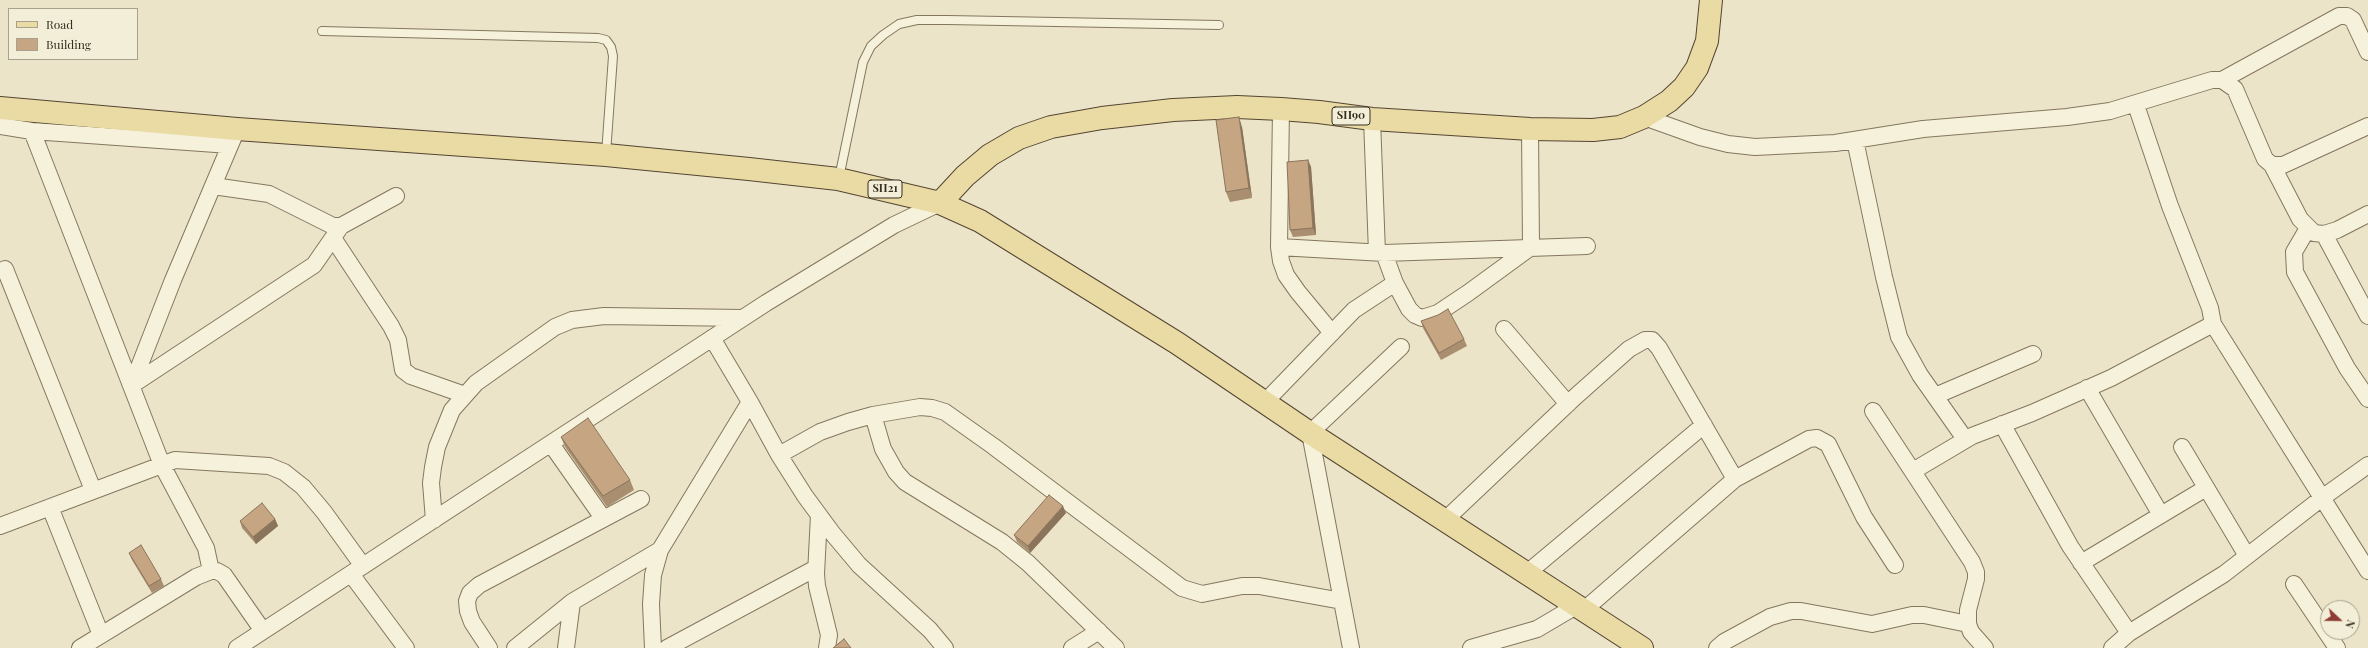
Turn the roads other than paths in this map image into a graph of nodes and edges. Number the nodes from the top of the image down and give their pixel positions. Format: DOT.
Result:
graph roads {
  1 [pos="1711,0"];
  2 [pos="1219,25"];
  3 [pos="322,31"];
  4 [pos="2368,52"];
  5 [pos="2222,80"];
  6 [pos="2136,105"];
  7 [pos="0,108"];
  8 [pos="1281,109"];
  9 [pos="1644,117"];
  10 [pos="1372,119"];
  11 [pos="0,126"];
  12 [pos="2368,126"];
  13 [pos="1530,129"];
  14 [pos="32,131"];
  15 [pos="233,137"];
  16 [pos="1855,140"];
  17 [pos="606,155"];
  18 [pos="2272,165"];
  19 [pos="838,179"];
  20 [pos="213,186"];
  21 [pos="396,196"];
  22 [pos="940,204"];
  23 [pos="2368,214"];
  24 [pos="2308,228"];
  25 [pos="337,232"];
  26 [pos="2324,234"];
  27 [pos="1586,246"];
  28 [pos="1279,247"];
  29 [pos="1531,248"];
  30 [pos="1380,253"];
  31 [pos="5,270"];
  32 [pos="1395,283"];
  33 [pos="2368,316"];
  34 [pos="743,318"];
  35 [pos="2213,324"];
  36 [pos="1504,329"];
  37 [pos="1332,333"];
  38 [pos="712,338"];
  39 [pos="1401,347"];
  40 [pos="2033,354"];
  41 [pos="132,385"];
  42 [pos="2087,388"];
  43 [pos="465,395"];
  44 [pos="1935,396"];
  45 [pos="2368,399"];
  46 [pos="750,402"];
  47 [pos="1265,402"];
  48 [pos="1568,404"];
  49 [pos="1873,411"];
  50 [pos="872,415"];
  51 [pos="2002,424"];
  52 [pos="1704,425"];
  53 [pos="1310,433"];
  54 [pos="1966,439"];
  55 [pos="551,444"];
  56 [pos="2182,447"];
  57 [pos="778,455"];
  58 [pos="162,465"];
  59 [pos="2368,465"];
  60 [pos="1913,471"];
  61 [pos="1735,479"];
  62 [pos="2206,488"];
  63 [pos="93,490"];
  64 [pos="2322,498"];
  65 [pos="641,499"];
  66 [pos="50,507"];
  67 [pos="819,515"];
  68 [pos="2161,515"];
  69 [pos="603,518"];
  70 [pos="434,520"];
  71 [pos="1444,521"];
  72 [pos="0,526"];
  73 [pos="660,550"];
  74 [pos="2247,556"];
  75 [pos="2081,563"];
  76 [pos="1895,565"];
  77 [pos="816,568"];
  78 [pos="357,570"];
  79 [pos="211,571"];
  80 [pos="2368,571"];
  81 [pos="1526,574"];
  82 [pos="2294,584"];
  83 [pos="1342,601"];
  84 [pos="572,602"];
  85 [pos="1580,608"];
  86 [pos="1968,624"];
  87 [pos="1099,631"];
  88 [pos="2129,633"];
  89 [pos="101,635"];
  90 [pos="257,639"];
  91 [pos="80,648"];
  92 [pos="237,648"];
  93 [pos="406,648"];
  94 [pos="489,648"];
  95 [pos="515,648"];
  96 [pos="566,648"];
  97 [pos="654,648"];
  98 [pos="667,648"];
  99 [pos="827,648"];
  100 [pos="945,648"];
  101 [pos="1072,648"];
  102 [pos="1116,648"];
  103 [pos="1351,648"];
  104 [pos="1471,648"];
  105 [pos="1642,648"];
  106 [pos="1717,648"];
  107 [pos="1985,648"];
  108 [pos="2112,648"];
  109 [pos="2337,648"];
  1 -- 9 [label="main road, SH90"];
  2 -- 19 [label="lane"];
  3 -- 17 [label="lane"];
  4 -- 5 [label="street"];
  5 -- 6 [label="street"];
  5 -- 18 [label="street"];
  6 -- 16 [label="street"];
  6 -- 35 [label="street"];
  7 -- 15 [label="main road, SH21"];
  8 -- 10 [label="main road, SH90"];
  8 -- 22 [label="main road, SH90"];
  8 -- 28 [label="street"];
  9 -- 13 [label="main road, SH90"];
  9 -- 16 [label="street"];
  10 -- 13 [label="main road, SH90"];
  10 -- 30 [label="street"];
  11 -- 14 [label="street"];
  12 -- 18 [label="street"];
  13 -- 29 [label="street"];
  14 -- 15 [label="street"];
  14 -- 41 [label="street"];
  15 -- 17 [label="main road, SH21"];
  15 -- 20 [label="street"];
  16 -- 44 [label="street"];
  17 -- 19 [label="main road, SH21"];
  18 -- 24 [label="street"];
  19 -- 22 [label="main road, SH21"];
  20 -- 25 [label="street"];
  20 -- 41 [label="street"];
  21 -- 25 [label="street"];
  22 -- 34 [label="street"];
  22 -- 47 [label="main road, SH21"];
  23 -- 26 [label="street"];
  24 -- 26 [label="street"];
  24 -- 45 [label="street"];
  25 -- 41 [label="street"];
  25 -- 43 [label="street"];
  26 -- 33 [label="street"];
  27 -- 29 [label="street"];
  28 -- 30 [label="street"];
  28 -- 37 [label="street"];
  29 -- 30 [label="street"];
  29 -- 32 [label="street"];
  30 -- 32 [label="street"];
  31 -- 63 [label="street"];
  32 -- 37 [label="street"];
  34 -- 38 [label="street"];
  34 -- 43 [label="street"];
  35 -- 42 [label="street"];
  35 -- 64 [label="street"];
  36 -- 48 [label="street"];
  37 -- 47 [label="street"];
  38 -- 46 [label="street"];
  38 -- 55 [label="street"];
  39 -- 53 [label="street"];
  40 -- 44 [label="street"];
  41 -- 58 [label="street"];
  42 -- 51 [label="street"];
  42 -- 68 [label="street"];
  43 -- 70 [label="street"];
  44 -- 54 [label="street"];
  46 -- 57 [label="street"];
  46 -- 73 [label="street"];
  47 -- 53 [label="main road, SH21"];
  48 -- 52 [label="street"];
  48 -- 71 [label="street"];
  49 -- 60 [label="street"];
  50 -- 57 [label="street"];
  50 -- 83 [label="street"];
  50 -- 87 [label="street"];
  51 -- 54 [label="street"];
  51 -- 75 [label="street"];
  52 -- 61 [label="street"];
  52 -- 81 [label="street"];
  53 -- 71 [label="main road, SH21"];
  53 -- 83 [label="street"];
  54 -- 60 [label="street"];
  55 -- 69 [label="street"];
  55 -- 70 [label="street"];
  56 -- 62 [label="street"];
  57 -- 67 [label="street"];
  58 -- 63 [label="street"];
  58 -- 78 [label="street"];
  58 -- 79 [label="street"];
  59 -- 64 [label="street"];
  60 -- 86 [label="street"];
  61 -- 76 [label="street"];
  61 -- 85 [label="street"];
  62 -- 68 [label="street"];
  62 -- 74 [label="street"];
  63 -- 66 [label="street"];
  64 -- 74 [label="street"];
  64 -- 80 [label="street"];
  65 -- 69 [label="street"];
  66 -- 72 [label="street"];
  66 -- 89 [label="street"];
  67 -- 77 [label="street"];
  67 -- 100 [label="street"];
  68 -- 75 [label="street"];
  69 -- 94 [label="street"];
  70 -- 78 [label="street"];
  71 -- 81 [label="main road, SH21"];
  73 -- 84 [label="street"];
  73 -- 97 [label="street"];
  74 -- 88 [label="street"];
  75 -- 88 [label="street"];
  77 -- 98 [label="street"];
  77 -- 99 [label="street"];
  78 -- 90 [label="street"];
  78 -- 93 [label="street"];
  79 -- 89 [label="street"];
  79 -- 90 [label="street"];
  81 -- 85 [label="main road, SH21"];
  82 -- 109 [label="street"];
  83 -- 103 [label="street"];
  84 -- 95 [label="street"];
  84 -- 96 [label="street"];
  85 -- 104 [label="street"];
  85 -- 105 [label="main road, SH21"];
  86 -- 106 [label="street"];
  86 -- 107 [label="street"];
  87 -- 101 [label="street"];
  87 -- 102 [label="street"];
  88 -- 108 [label="street"];
  89 -- 91 [label="street"];
  90 -- 92 [label="street"];
}
